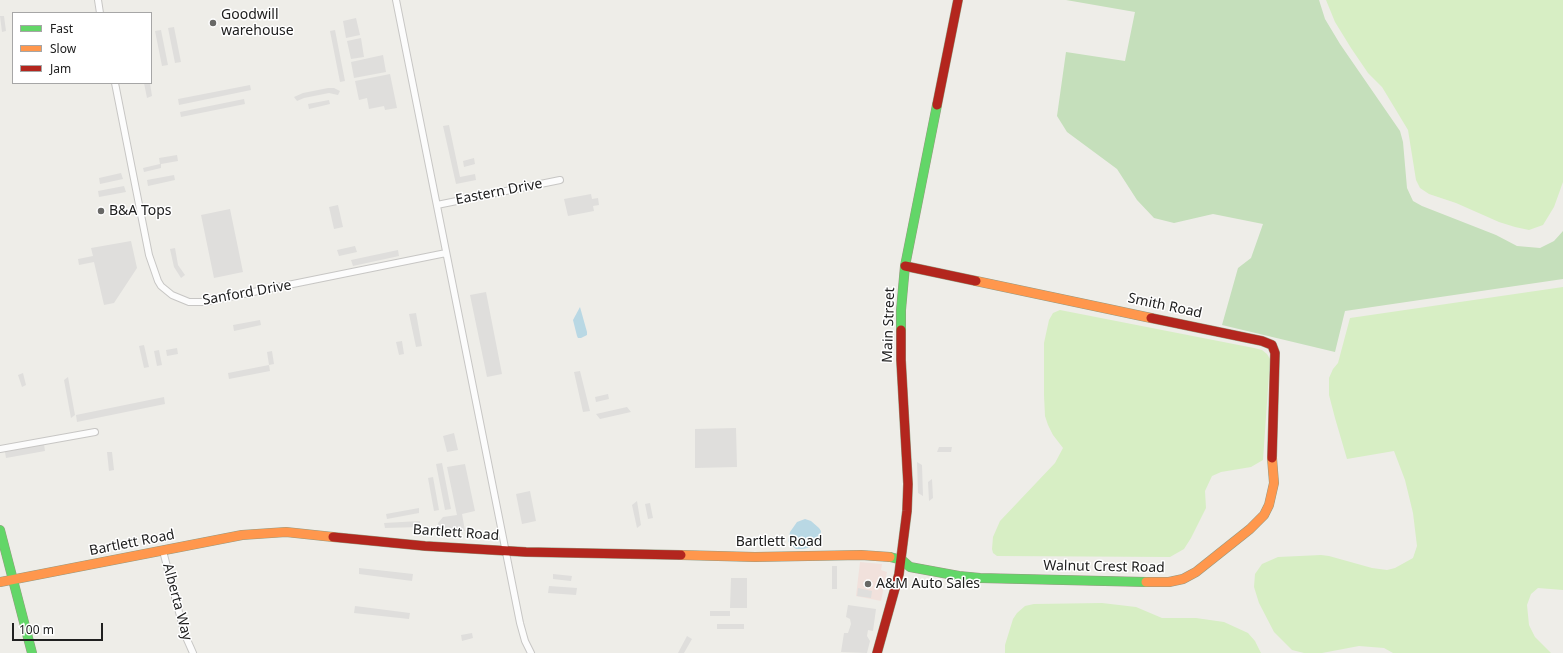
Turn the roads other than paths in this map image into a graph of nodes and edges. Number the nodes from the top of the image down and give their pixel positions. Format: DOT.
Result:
graph roads {
  1 [pos="98,0"];
  2 [pos="396,0"];
  3 [pos="958,0"];
  4 [pos="100,12"];
  5 [pos="114,84"];
  6 [pos="560,180"];
  7 [pos="437,205"];
  8 [pos="446,253"];
  9 [pos="905,266"];
  10 [pos="96,432"];
  11 [pos="0,449"];
  12 [pos="1273,494"];
  13 [pos="0,530"];
  14 [pos="163,551"];
  15 [pos="506,551"];
  16 [pos="902,560"];
  17 [pos="13,579"];
  18 [pos="0,582"];
  19 [pos="32,653"];
  20 [pos="193,653"];
  21 [pos="532,653"];
  22 [pos="877,653"];
  1 -- 4 [label="street"];
  2 -- 7 [label="street"];
  3 -- 9 [label="main road, Main Street"];
  5 -- 8 [label="street, Sanford Drive"];
  6 -- 7 [label="street, Eastern Drive"];
  7 -- 8 [label="street"];
  8 -- 15 [label="street"];
  9 -- 12 [label="main road, Smith Road"];
  9 -- 16 [label="main road, Main Street"];
  10 -- 11 [label="street"];
  12 -- 16 [label="main road, Walnut Crest Road"];
  13 -- 17 [label="main road"];
  14 -- 15 [label="main road, Bartlett Road"];
  14 -- 17 [label="main road, Bartlett Road"];
  14 -- 20 [label="street, Alberta Way"];
  15 -- 16 [label="main road, Bartlett Road"];
  15 -- 21 [label="street"];
  16 -- 22 [label="main road, Main Street"];
  17 -- 18 [label="main road, Bartlett Road"];
  17 -- 19 [label="main road"];
}
